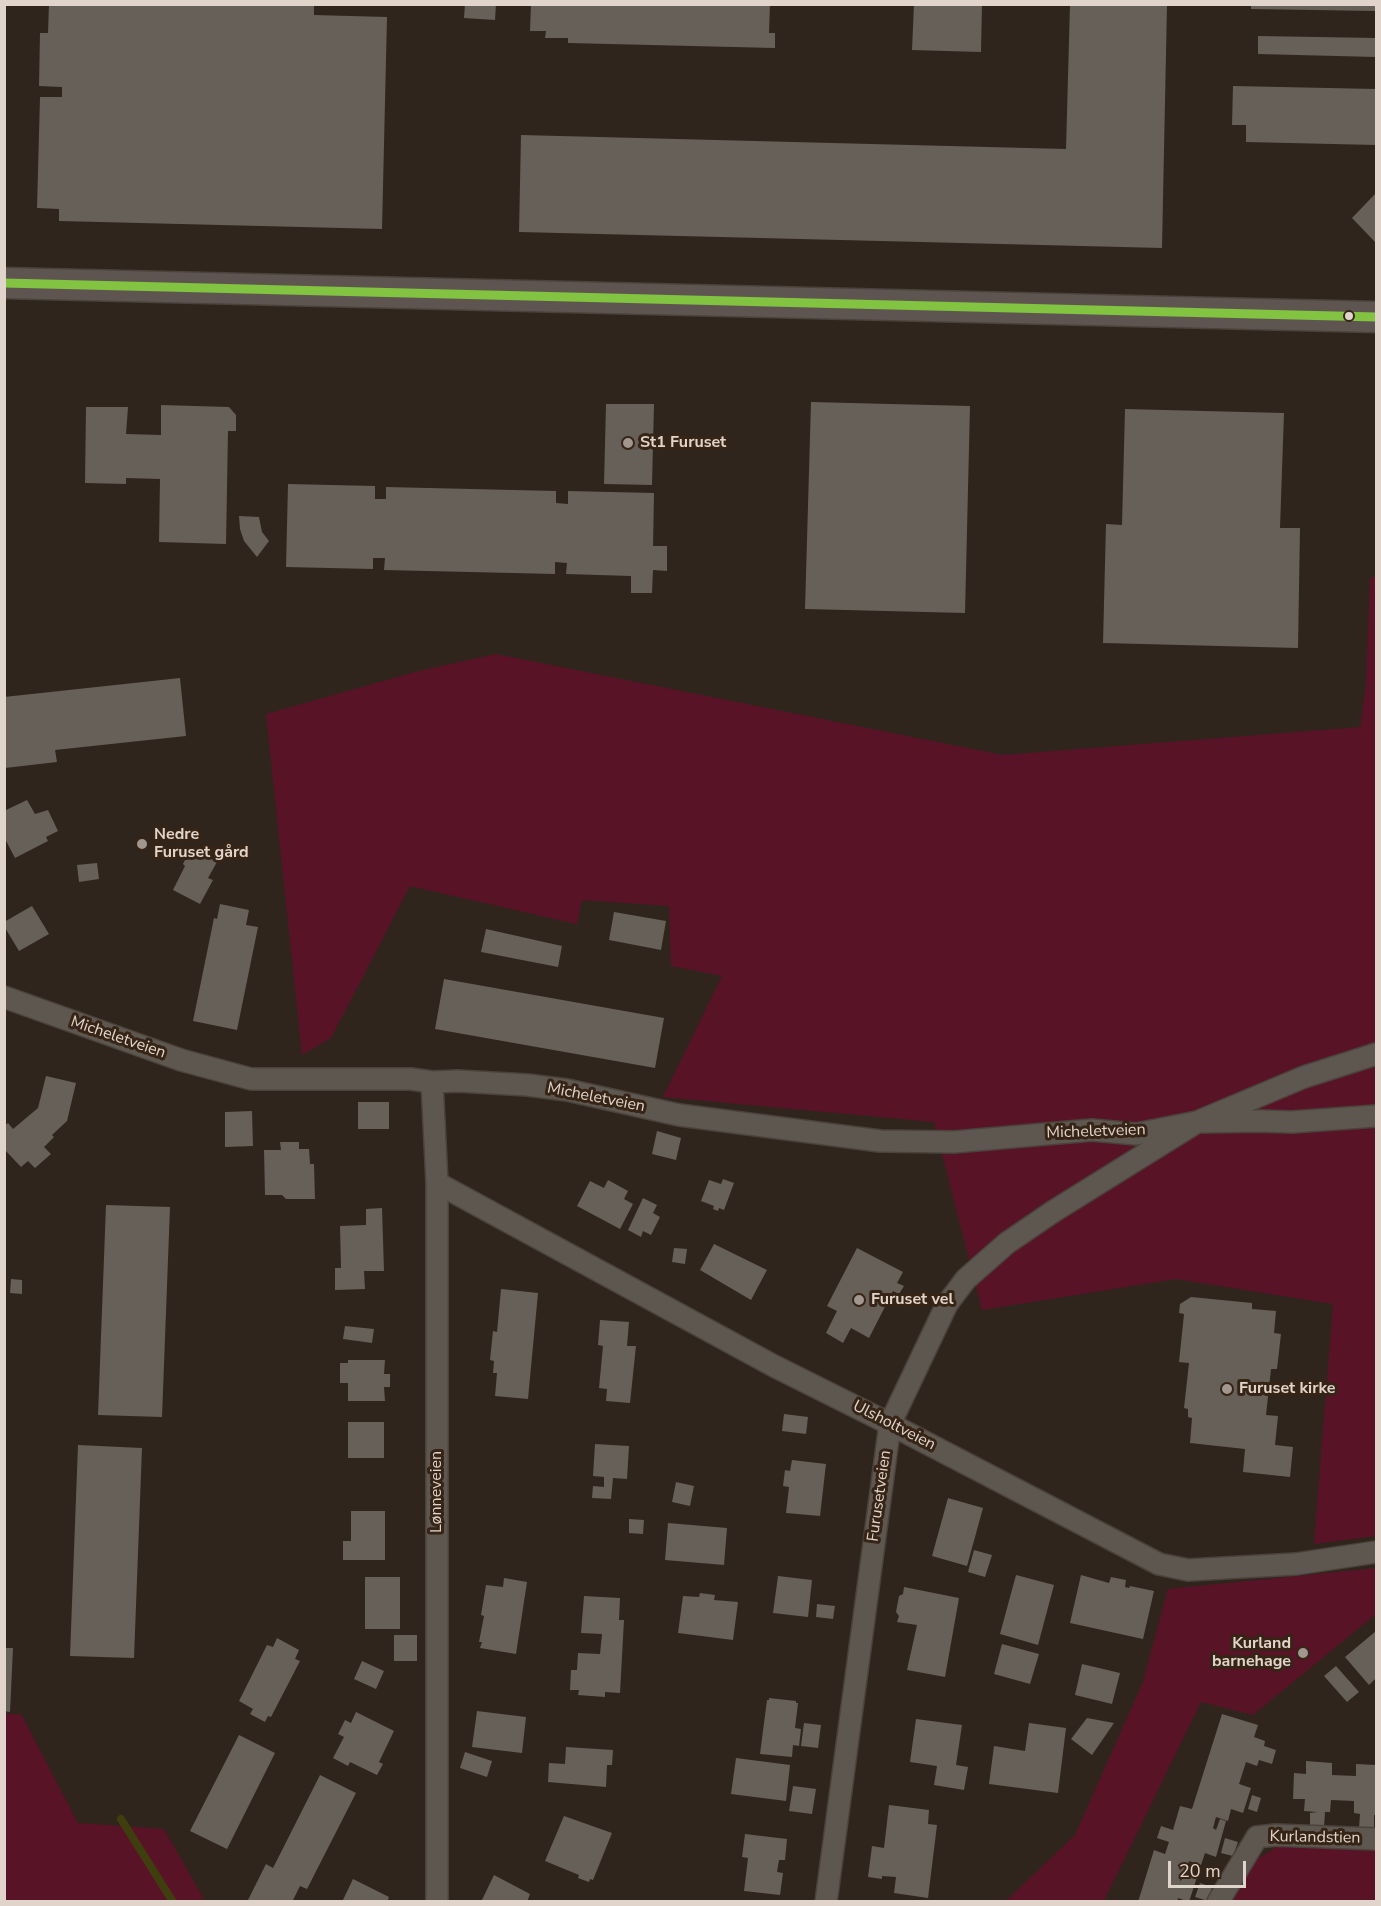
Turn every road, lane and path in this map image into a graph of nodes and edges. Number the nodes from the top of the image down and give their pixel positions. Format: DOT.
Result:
graph roads {
  1 [pos="4,283"];
  2 [pos="1377,317"];
  3 [pos="4,997"];
  4 [pos="1377,1054"];
  5 [pos="432,1082"];
  6 [pos="1377,1116"];
  7 [pos="1197,1122"];
  8 [pos="437,1183"];
  9 [pos="890,1424"];
  10 [pos="1377,1552"];
  11 [pos="1377,1839"];
  12 [pos="437,1902"];
  13 [pos="826,1902"];
  14 [pos="1218,1902"];
  1 -- 2 [label="main road"];
  3 -- 5 [label="street, Micheletveien"];
  4 -- 7 [label="street, Micheletveien"];
  5 -- 7 [label="street, Micheletveien"];
  5 -- 8 [label="street, Lønneveien"];
  6 -- 7 [label="street, Micheletveien"];
  7 -- 9 [label="street, Furusetveien"];
  8 -- 9 [label="street, Ulsholtveien"];
  8 -- 12 [label="street, Lønneveien"];
  9 -- 10 [label="street, Ulsholtveien"];
  9 -- 13 [label="street, Furusetveien"];
  11 -- 14 [label="street, Kurlandstien"];
}
